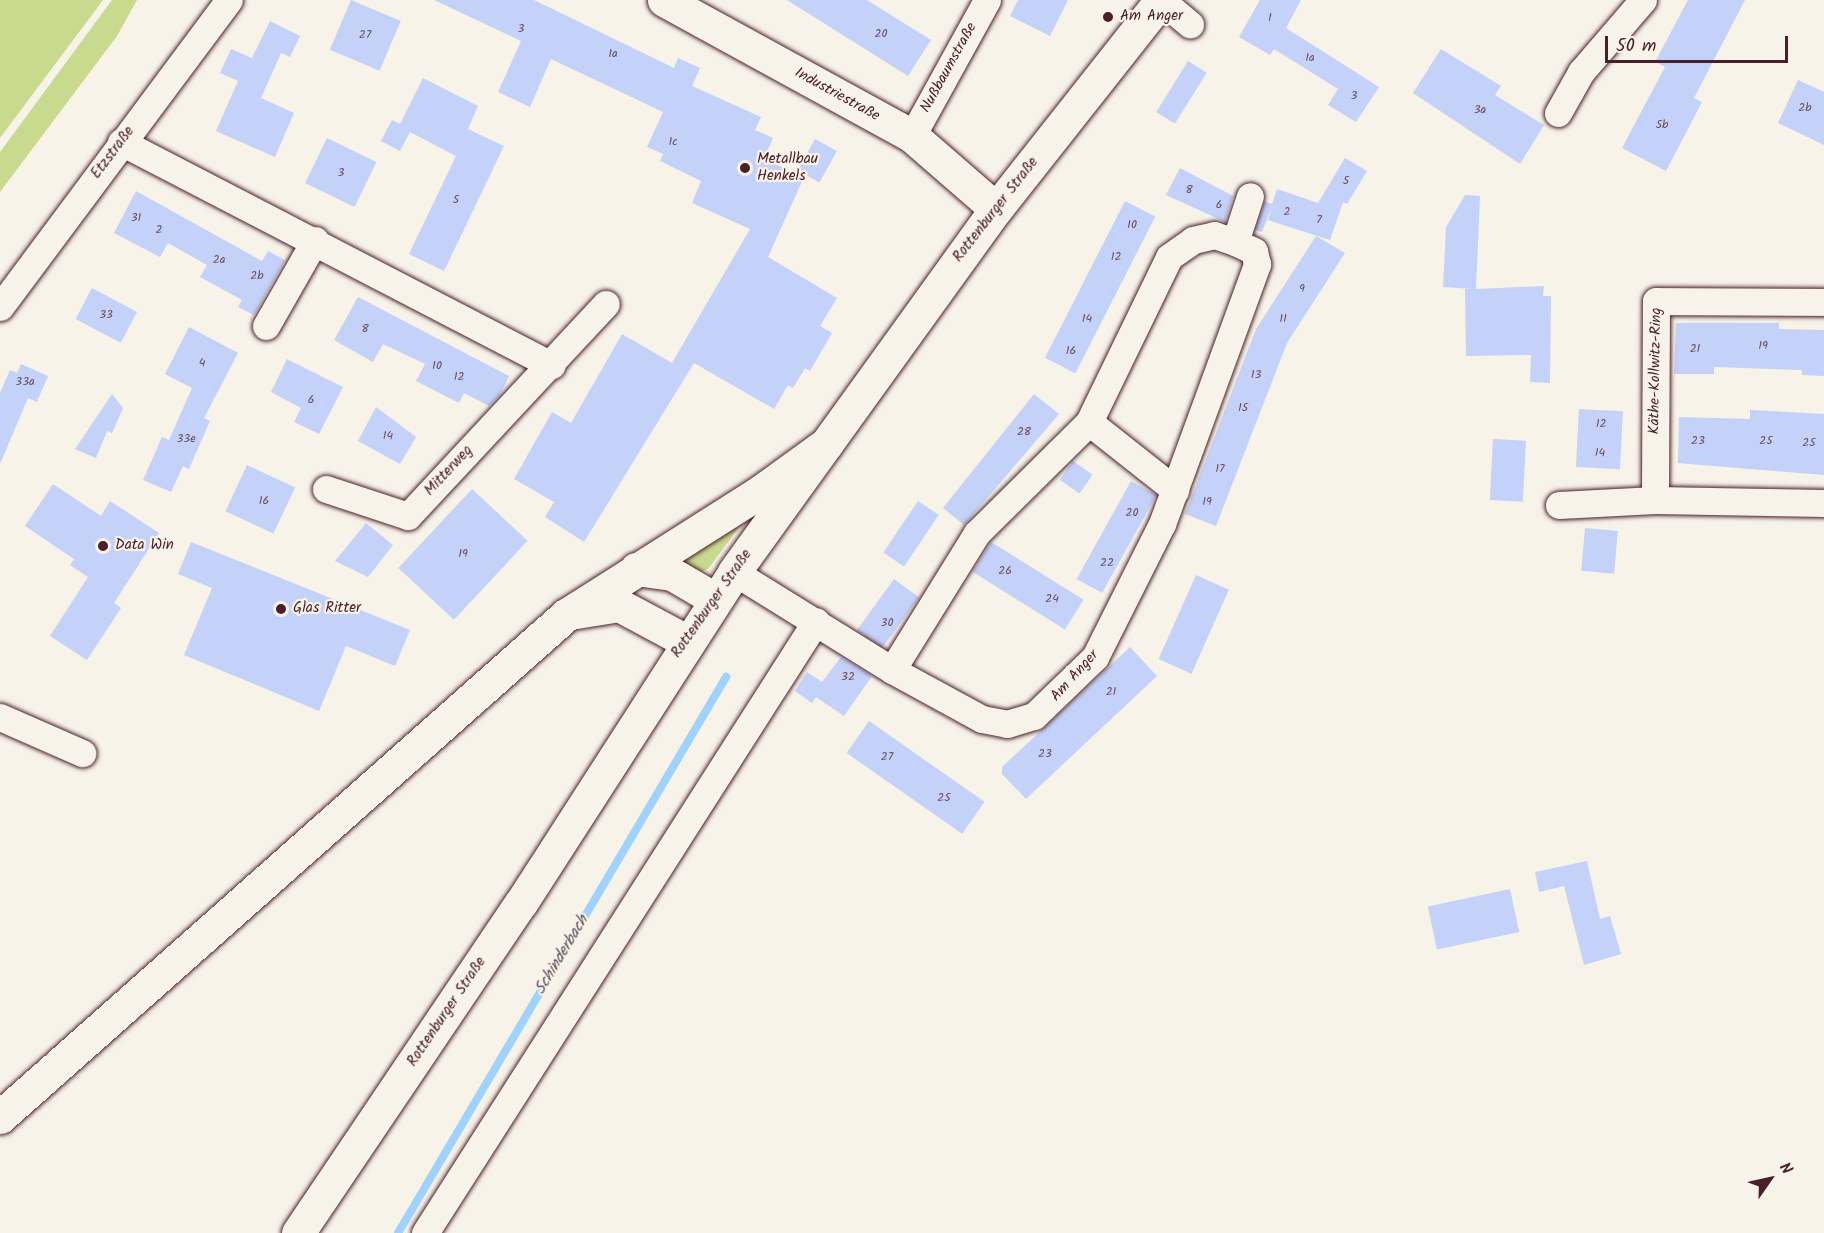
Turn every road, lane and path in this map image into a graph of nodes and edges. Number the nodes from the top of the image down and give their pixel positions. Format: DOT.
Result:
graph roads {
  1 [pos="229,0"];
  2 [pos="664,0"];
  3 [pos="987,0"];
  4 [pos="1161,0"];
  5 [pos="1643,0"];
  6 [pos="1190,24"];
  7 [pos="1558,113"];
  8 [pos="912,136"];
  9 [pos="121,142"];
  10 [pos="1250,196"];
  11 [pos="996,209"];
  12 [pos="315,240"];
  13 [pos="1235,242"];
  14 [pos="1824,302"];
  15 [pos="606,304"];
  16 [pos="0,307"];
  17 [pos="266,326"];
  18 [pos="552,365"];
  19 [pos="1089,422"];
  20 [pos="826,444"];
  21 [pos="326,489"];
  22 [pos="1175,490"];
  23 [pos="1655,500"];
  24 [pos="1824,503"];
  25 [pos="1559,505"];
  26 [pos="636,569"];
  27 [pos="734,572"];
  28 [pos="715,599"];
  29 [pos="566,615"];
  30 [pos="816,621"];
  31 [pos="686,641"];
  32 [pos="892,670"];
  33 [pos="0,717"];
  34 [pos="82,753"];
  35 [pos="0,1117"];
  36 [pos="298,1233"];
  37 [pos="425,1233"];
  1 -- 9 [label="street, Etzstraße"];
  2 -- 8 [label="main road, Industriestraße"];
  3 -- 8 [label="street, Nußbaumstraße"];
  4 -- 6 [label="street"];
  4 -- 11 [label="main road, Rottenburger Straße"];
  5 -- 7 [label="street"];
  8 -- 11 [label="main road, Industriestraße"];
  9 -- 12 [label="street"];
  9 -- 16 [label="street, Etzstraße"];
  10 -- 13 [label="street"];
  11 -- 20 [label="main road, Rottenburger Straße"];
  12 -- 17 [label="street"];
  12 -- 18 [label="street"];
  13 -- 19 [label="street, Am Anger"];
  13 -- 22 [label="street, Am Anger"];
  14 -- 23 [label="street, Käthe-Kollwitz-Ring"];
  15 -- 18 [label="street, Mitterweg"];
  18 -- 21 [label="street, Mitterweg"];
  19 -- 22 [label="street"];
  19 -- 32 [label="street, Am Anger"];
  20 -- 26 [label="main road"];
  20 -- 27 [label="main road, Rottenburger Straße"];
  22 -- 32 [label="street, Am Anger"];
  23 -- 24 [label="street"];
  23 -- 25 [label="street"];
  26 -- 28 [label="main road"];
  26 -- 29 [label="main road"];
  27 -- 28 [label="main road, Rottenburger Straße"];
  27 -- 30 [label="street, Am Anger"];
  28 -- 31 [label="main road, Rottenburger Straße"];
  29 -- 31 [label="main road"];
  29 -- 35 [label="main road"];
  30 -- 32 [label="street, Am Anger"];
  30 -- 37 [label="street"];
  31 -- 36 [label="main road, Rottenburger Straße"];
  33 -- 34 [label="street"];
}
